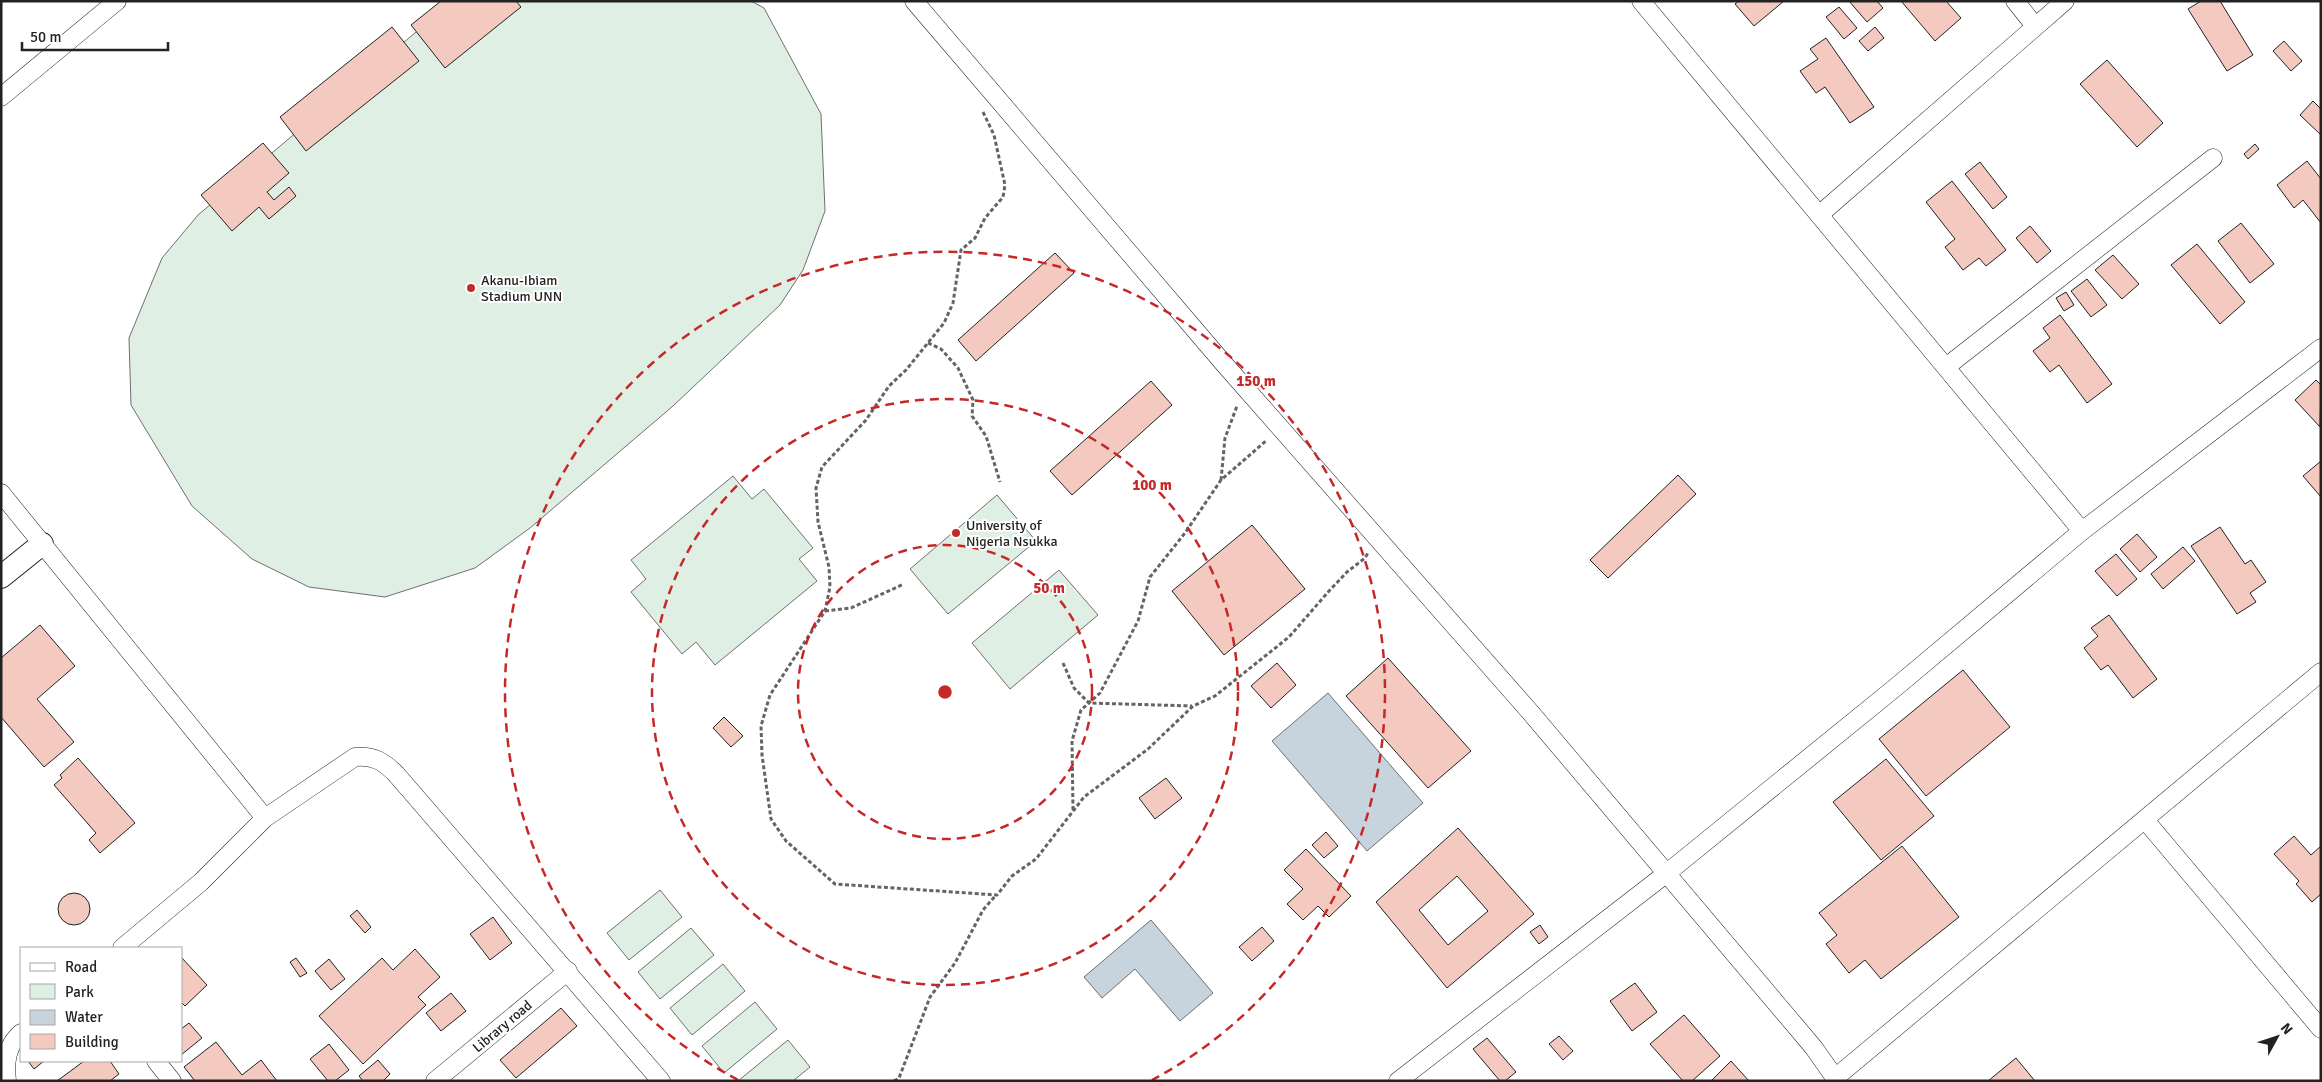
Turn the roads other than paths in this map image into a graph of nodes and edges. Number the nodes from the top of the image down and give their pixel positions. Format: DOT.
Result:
graph roads {
  1 [pos="117,1"];
  2 [pos="914,1"];
  3 [pos="1641,1"];
  4 [pos="2016,1"];
  5 [pos="2064,1"];
  6 [pos="2035,26"];
  7 [pos="1,97"];
  8 [pos="2213,158"];
  9 [pos="1819,216"];
  10 [pos="2321,348"];
  11 [pos="1946,367"];
  12 [pos="1,493"];
  13 [pos="2082,531"];
  14 [pos="42,544"];
  15 [pos="1,577"];
  16 [pos="2321,672"];
  17 [pos="265,818"];
  18 [pos="2145,820"];
  19 [pos="1666,873"];
  20 [pos="123,947"];
  21 [pos="568,971"];
  22 [pos="2321,1029"];
  23 [pos="20,1034"];
  24 [pos="157,1062"];
  25 [pos="4,1068"];
  26 [pos="1834,1079"];
  27 [pos="172,1081"];
  28 [pos="435,1081"];
  29 [pos="661,1081"];
  30 [pos="1398,1081"];
  1 -- 7 [label="street"];
  2 -- 19 [label="street"];
  3 -- 9 [label="street"];
  4 -- 6 [label="street"];
  5 -- 6 [label="street"];
  6 -- 9 [label="street"];
  8 -- 11 [label="street"];
  9 -- 11 [label="street"];
  10 -- 13 [label="street"];
  11 -- 13 [label="street"];
  12 -- 14 [label="street"];
  13 -- 19 [label="street"];
  14 -- 15 [label="street"];
  14 -- 17 [label="street"];
  16 -- 18 [label="street"];
  17 -- 20 [label="street"];
  17 -- 21 [label="street"];
  18 -- 22 [label="street"];
  18 -- 26 [label="street"];
  19 -- 26 [label="street"];
  19 -- 30 [label="street"];
  21 -- 28 [label="street, Library road"];
  21 -- 29 [label="street"];
  23 -- 25 [label="street"];
  24 -- 27 [label="street"];
}
